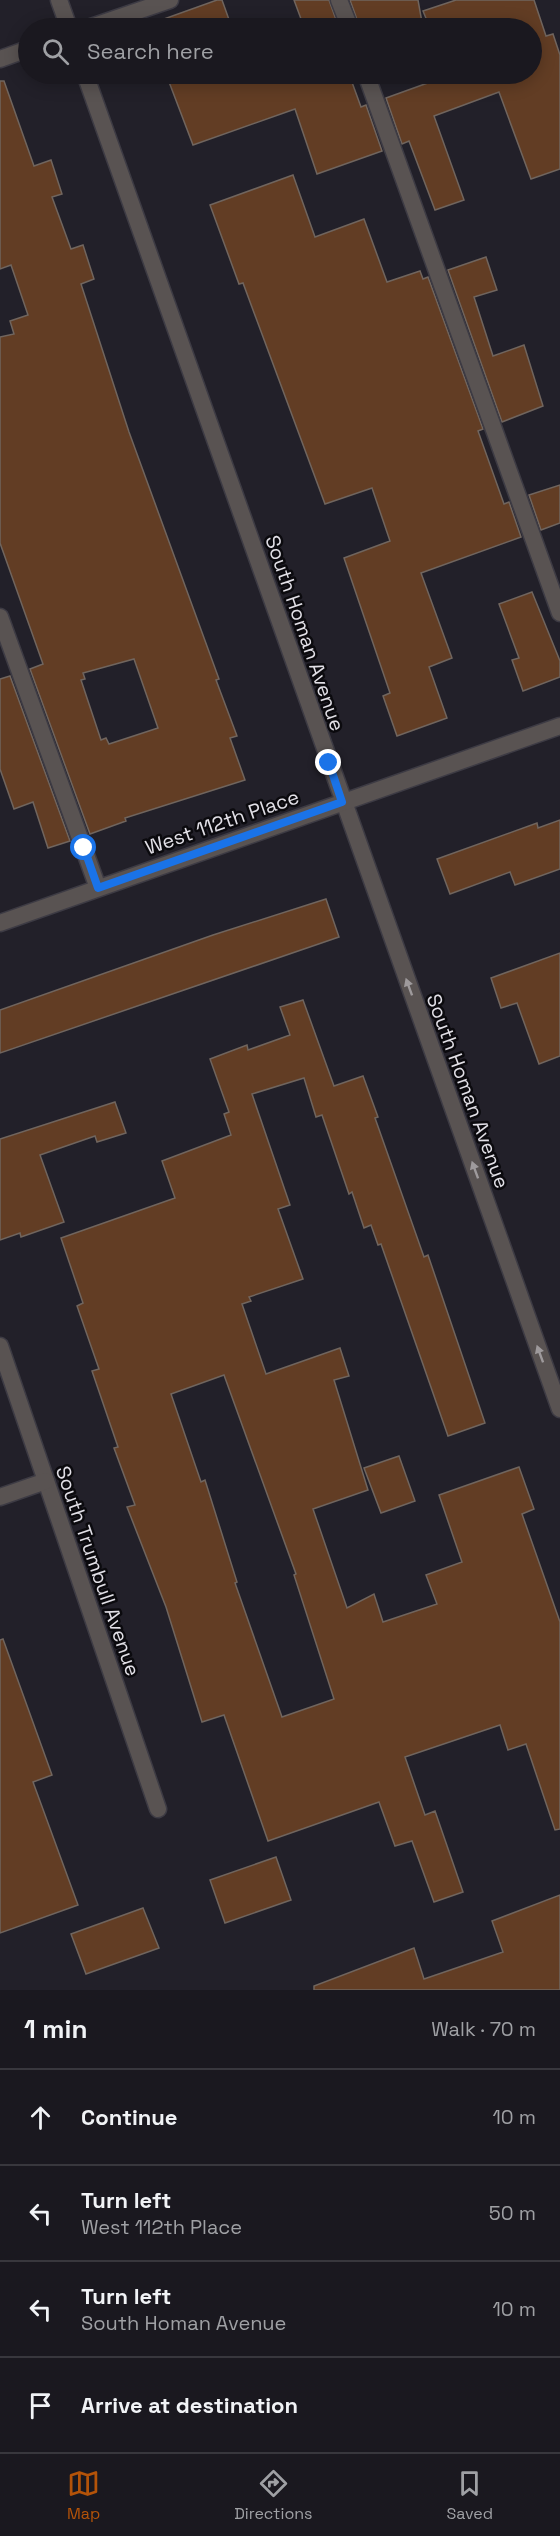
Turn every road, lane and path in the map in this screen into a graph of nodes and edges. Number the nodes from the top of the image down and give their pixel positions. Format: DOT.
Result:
graph roads {
  1 [pos="59,0"];
  2 [pos="170,0"];
  3 [pos="339,0"];
  4 [pos="65,18"];
  5 [pos="117,18"];
  6 [pos="346,18"];
  7 [pos="18,53"];
  8 [pos="0,59"];
  9 [pos="89,84"];
  10 [pos="370,84"];
  11 [pos="560,613"];
  12 [pos="0,616"];
  13 [pos="560,726"];
  14 [pos="342,802"];
  15 [pos="98,888"];
  16 [pos="0,923"];
  17 [pos="0,1346"];
  18 [pos="560,1409"];
  19 [pos="46,1481"];
  20 [pos="0,1497"];
  21 [pos="158,1809"];
  1 -- 4 [label="street"];
  2 -- 5 [label="street"];
  3 -- 6 [label="street"];
  7 -- 8 [label="street"];
  9 -- 14 [label="street, South Homan Avenue"];
  10 -- 11 [label="street"];
  12 -- 15 [label="street"];
  13 -- 14 [label="street, West 112th Place"];
  14 -- 15 [label="street, West 112th Place"];
  18 -- 14 [label="street, South Homan Avenue, one-way"];
  15 -- 16 [label="street, West 112th Place"];
  17 -- 19 [label="street, South Trumbull Avenue"];
  19 -- 20 [label="street"];
  19 -- 21 [label="street, South Trumbull Avenue"];
}
